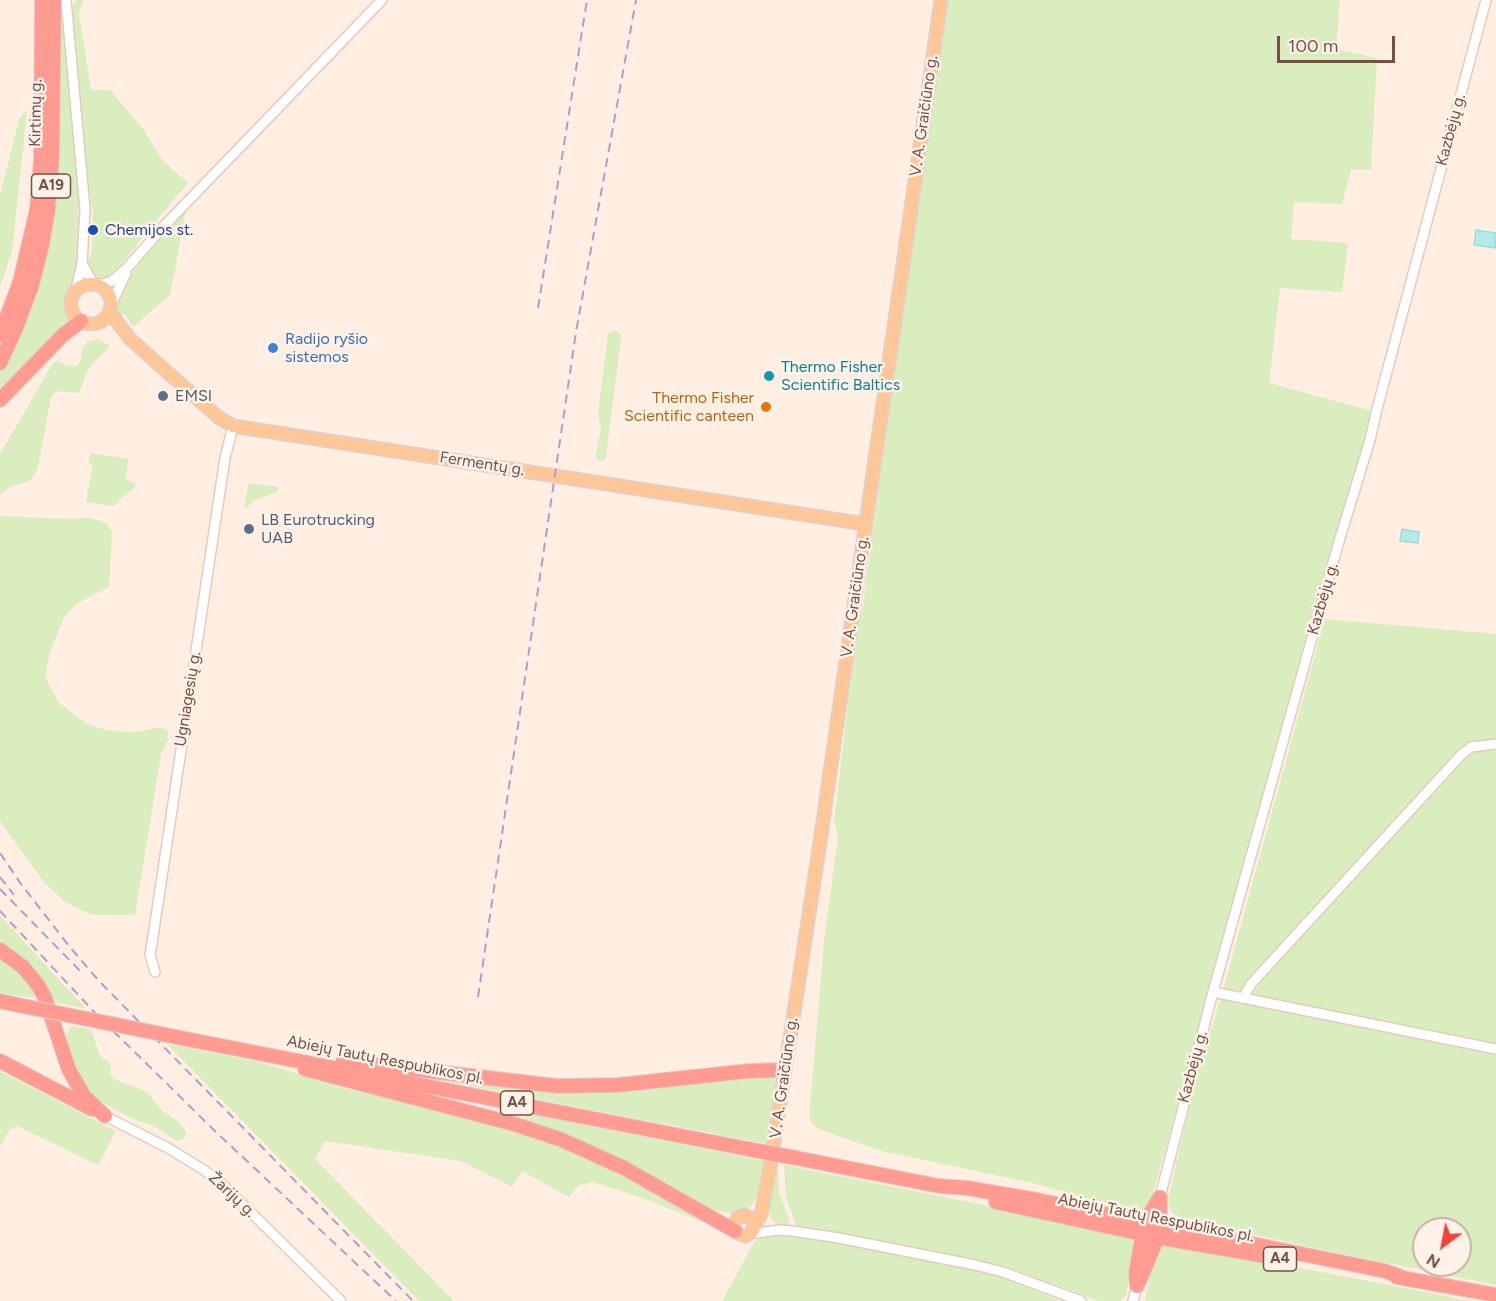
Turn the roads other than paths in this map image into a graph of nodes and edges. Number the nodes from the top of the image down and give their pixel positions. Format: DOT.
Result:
graph roads {
  1 [pos="42,0"];
  2 [pos="54,0"];
  3 [pos="66,0"];
  4 [pos="382,0"];
  5 [pos="941,0"];
  6 [pos="1486,0"];
  7 [pos="82,263"];
  8 [pos="128,268"];
  9 [pos="96,284"];
  10 [pos="76,290"];
  11 [pos="111,308"];
  12 [pos="81,321"];
  13 [pos="97,324"];
  14 [pos="0,335"];
  15 [pos="130,339"];
  16 [pos="0,363"];
  17 [pos="0,400"];
  18 [pos="234,426"];
  19 [pos="865,524"];
  20 [pos="1496,744"];
  21 [pos="0,950"];
  22 [pos="155,972"];
  23 [pos="1214,992"];
  24 [pos="1243,998"];
  25 [pos="0,1001"];
  26 [pos="1496,1049"];
  27 [pos="264,1054"];
  28 [pos="285,1058"];
  29 [pos="0,1061"];
  30 [pos="69,1070"];
  31 [pos="785,1070"];
  32 [pos="52,1088"];
  33 [pos="105,1116"];
  34 [pos="1160,1197"];
  35 [pos="752,1222"];
  36 [pos="1151,1230"];
  37 [pos="735,1231"];
  38 [pos="1137,1286"];
  39 [pos="1496,1295"];
  40 [pos="341,1301"];
  41 [pos="1081,1301"];
  42 [pos="1133,1301"];
  1 -- 14 [label="highway, A19"];
  2 -- 16 [label="highway, Kirtimų g. / A19"];
  3 -- 7 [label="street"];
  4 -- 8 [label="street"];
  5 -- 19 [label="main road, V. A. Graičiūno g."];
  6 -- 23 [label="street, Kazbėjų g."];
  7 -- 9 [label="street"];
  7 -- 10 [label="street"];
  8 -- 9 [label="street"];
  8 -- 11 [label="street"];
  9 -- 10 [label="main road"];
  9 -- 11 [label="main road"];
  10 -- 12 [label="main road"];
  11 -- 13 [label="main road"];
  11 -- 15 [label="main road, Fermentų g."];
  12 -- 13 [label="main road"];
  12 -- 17 [label="highway"];
  13 -- 15 [label="main road, Fermentų g."];
  15 -- 18 [label="main road, Fermentų g."];
  18 -- 19 [label="main road, Fermentų g."];
  18 -- 22 [label="street, Ugniagesių g."];
  19 -- 31 [label="main road, V. A. Graičiūno g."];
  20 -- 24 [label="street"];
  21 -- 30 [label="highway"];
  23 -- 24 [label="street"];
  23 -- 34 [label="street, Kazbėjų g."];
  24 -- 26 [label="street"];
  25 -- 27 [label="highway, Abiejų Tautų Respublikos pl. / A4, bridge"];
  27 -- 28 [label="highway, Abiejų Tautų Respublikos pl. / A4"];
  27 -- 37 [label="highway"];
  28 -- 31 [label="highway"];
  28 -- 36 [label="highway, Abiejų Tautų Respublikos pl. / A4, bridge"];
  29 -- 32 [label="highway"];
  30 -- 32 [label="highway"];
  30 -- 33 [label="highway"];
  31 -- 35 [label="main road, V. A. Graičiūno g."];
  32 -- 33 [label="highway"];
  33 -- 40 [label="street, Žarijų g."];
  34 -- 36 [label="highway"];
  35 -- 37 [label="main road"];
  35 -- 37 [label="main road, V. A. Graičiūno g."];
  35 -- 41 [label="street"];
  36 -- 38 [label="highway"];
  36 -- 39 [label="highway, Abiejų Tautų Respublikos pl. / A4"];
  38 -- 42 [label="street"];
}
